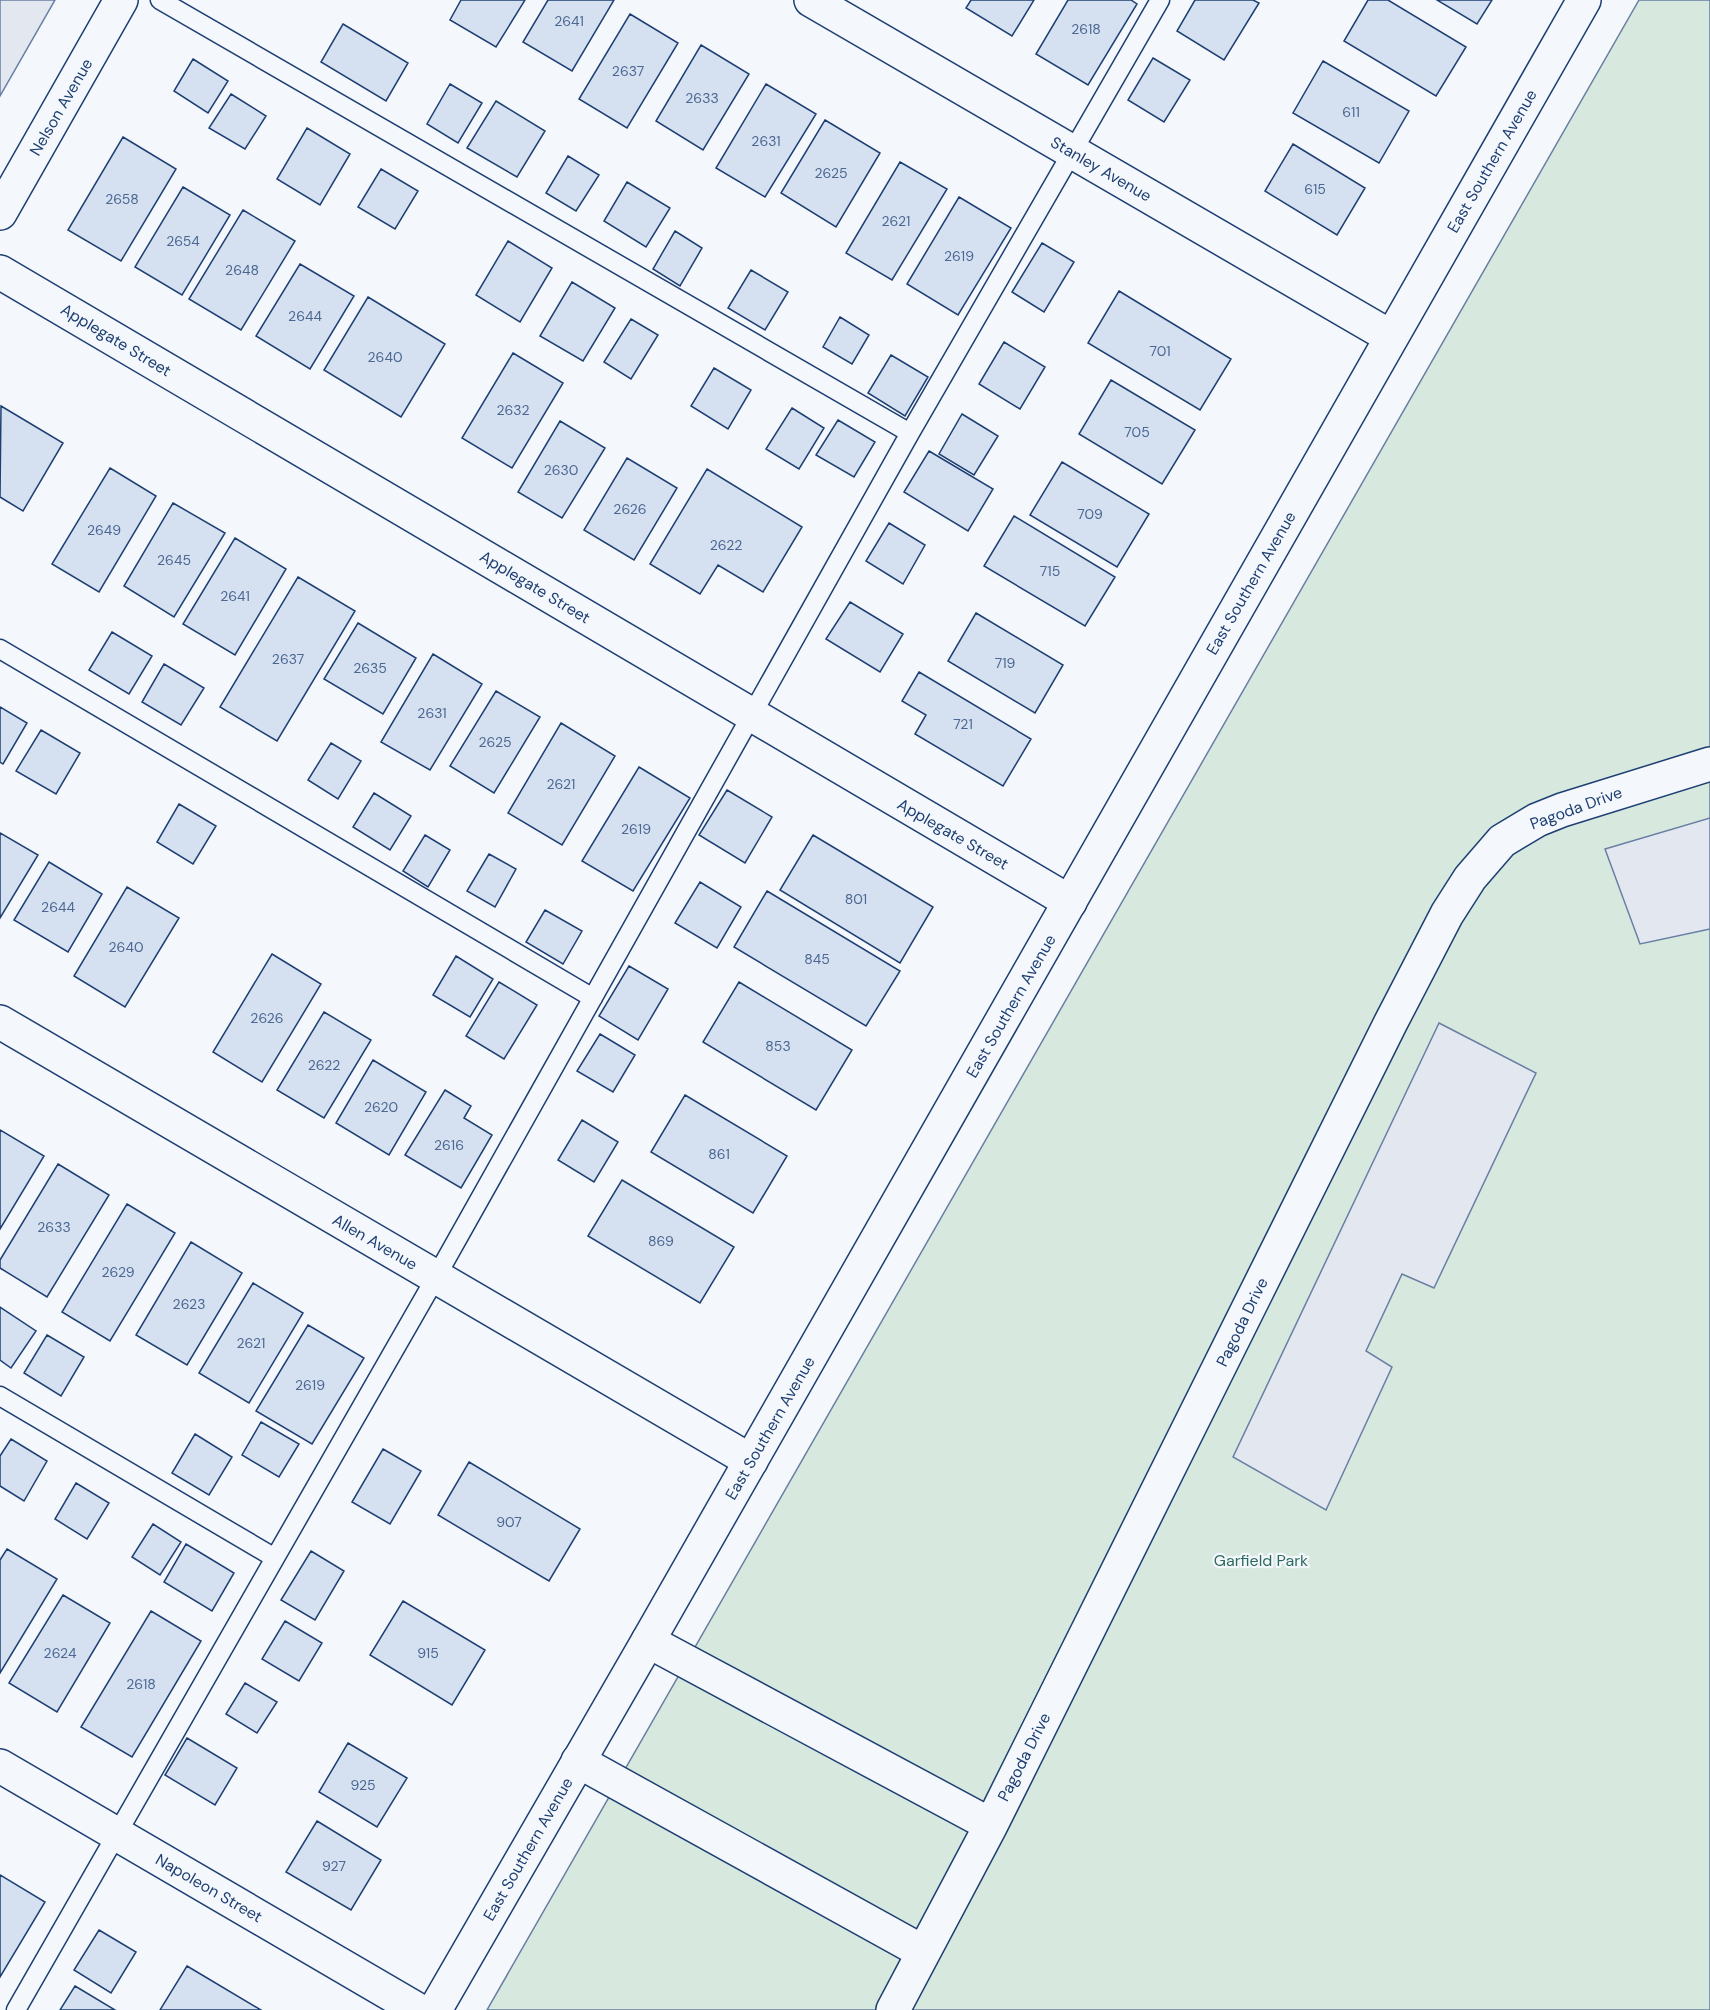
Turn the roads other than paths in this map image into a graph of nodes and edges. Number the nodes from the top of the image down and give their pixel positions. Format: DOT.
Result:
graph roads {
  1 [pos="121,0"];
  2 [pos="160,0"];
  3 [pos="811,0"];
  4 [pos="1160,0"];
  5 [pos="1584,0"];
  6 [pos="1073,152"];
  7 [pos="0,213"];
  8 [pos="0,272"];
  9 [pos="1391,337"];
  10 [pos="910,433"];
  11 [pos="0,649"];
  12 [pos="751,715"];
  13 [pos="1710,764"];
  14 [pos="1070,902"];
  15 [pos="593,998"];
  16 [pos="0,1022"];
  17 [pos="436,1277"];
  18 [pos="0,1396"];
  19 [pos="751,1461"];
  20 [pos="275,1558"];
  21 [pos="648,1641"];
  22 [pos="578,1761"];
  23 [pos="0,1766"];
  24 [pos="992,1825"];
  25 [pos="118,1835"];
  26 [pos="923,1952"];
  27 [pos="16,2010"];
  28 [pos="418,2010"];
  29 [pos="435,2010"];
  30 [pos="893,2010"];
  1 -- 7 [label="street, Nelson Avenue"];
  2 -- 10 [label="lane"];
  3 -- 6 [label="street, Stanley Avenue"];
  4 -- 6 [label="lane"];
  5 -- 9 [label="street, East Southern Avenue"];
  6 -- 9 [label="street, Stanley Avenue"];
  6 -- 10 [label="lane"];
  8 -- 12 [label="street, Applegate Street"];
  9 -- 14 [label="street, East Southern Avenue"];
  10 -- 12 [label="lane"];
  11 -- 15 [label="lane"];
  12 -- 14 [label="street, Applegate Street"];
  12 -- 15 [label="lane"];
  13 -- 24 [label="street, Pagoda Drive"];
  14 -- 19 [label="street, East Southern Avenue"];
  15 -- 17 [label="lane"];
  16 -- 17 [label="street, Allen Avenue"];
  17 -- 19 [label="street, Allen Avenue"];
  17 -- 20 [label="lane"];
  18 -- 20 [label="lane"];
  19 -- 21 [label="street, East Southern Avenue"];
  20 -- 25 [label="lane"];
  21 -- 22 [label="street, East Southern Avenue"];
  21 -- 24 [label="street"];
  22 -- 26 [label="street"];
  22 -- 29 [label="street, East Southern Avenue"];
  23 -- 25 [label="street, Napoleon Street"];
  24 -- 26 [label="street, Pagoda Drive"];
  25 -- 27 [label="lane"];
  25 -- 28 [label="street, Napoleon Street"];
  26 -- 30 [label="street, Pagoda Drive"];
}
